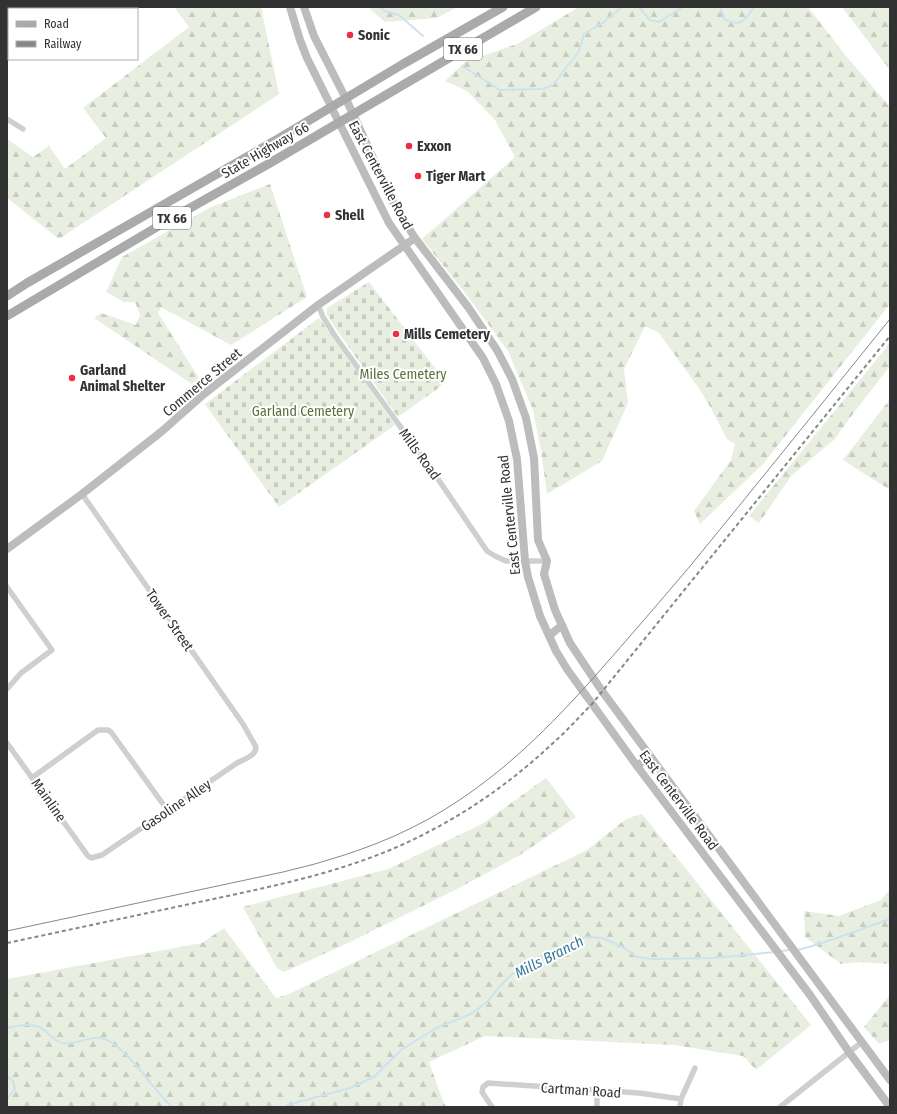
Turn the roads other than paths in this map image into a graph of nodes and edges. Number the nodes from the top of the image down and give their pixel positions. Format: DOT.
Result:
graph roads {
  1 [pos="290,7"];
  2 [pos="304,7"];
  3 [pos="503,7"];
  4 [pos="536,7"];
  5 [pos="346,99"];
  6 [pos="332,107"];
  7 [pos="353,114"];
  8 [pos="7,119"];
  9 [pos="339,122"];
  10 [pos="22,129"];
  11 [pos="415,238"];
  12 [pos="404,246"];
  13 [pos="7,296"];
  14 [pos="318,305"];
  15 [pos="7,316"];
  16 [pos="82,494"];
  17 [pos="7,549"];
  18 [pos="525,561"];
  19 [pos="547,561"];
  20 [pos="7,587"];
  21 [pos="562,625"];
  22 [pos="549,636"];
  23 [pos="7,689"];
  24 [pos="7,743"];
  25 [pos="256,747"];
  26 [pos="650,756"];
  27 [pos="637,766"];
  28 [pos="33,778"];
  29 [pos="168,811"];
  30 [pos="91,858"];
  31 [pos="725,858"];
  32 [pos="713,868"];
  33 [pos="862,1042"];
  34 [pos="849,1052"];
  35 [pos="695,1068"];
  36 [pos="890,1080"];
  37 [pos="597,1091"];
  38 [pos="681,1099"];
  39 [pos="492,1107"];
  40 [pos="597,1107"];
  41 [pos="680,1107"];
  42 [pos="780,1107"];
  43 [pos="890,1107"];
  1 -- 6 [label="main road, East Centerville Road"];
  2 -- 5 [label="main road, East Centerville Road"];
  3 -- 5 [label="main road, State Highway 66 / TX 66"];
  4 -- 7 [label="main road, State Highway 66 / TX 66"];
  5 -- 6 [label="main road, State Highway 66 / TX 66"];
  5 -- 7 [label="main road, East Centerville Road"];
  6 -- 9 [label="main road, East Centerville Road"];
  6 -- 13 [label="main road, State Highway 66 / TX 66"];
  7 -- 9 [label="main road, State Highway 66 / TX 66"];
  7 -- 11 [label="main road, East Centerville Road"];
  8 -- 10 [label="street"];
  9 -- 12 [label="main road, East Centerville Road"];
  9 -- 15 [label="main road, State Highway 66 / TX 66"];
  11 -- 12 [label="main road, Commerce Street"];
  11 -- 19 [label="main road, East Centerville Road"];
  12 -- 14 [label="main road, Commerce Street"];
  12 -- 18 [label="main road, East Centerville Road"];
  14 -- 16 [label="main road, Commerce Street"];
  14 -- 18 [label="street, Mills Road"];
  16 -- 17 [label="main road, Commerce Street"];
  16 -- 25 [label="street, Tower Street"];
  18 -- 19 [label="street, Mills Road"];
  18 -- 22 [label="main road, East Centerville Road"];
  19 -- 21 [label="main road, East Centerville Road"];
  20 -- 23 [label="street"];
  21 -- 22 [label="main road"];
  21 -- 26 [label="main road, East Centerville Road"];
  22 -- 27 [label="main road, East Centerville Road"];
  24 -- 28 [label="street, Mainline"];
  25 -- 29 [label="street, Gasoline Alley"];
  26 -- 27 [label="main road"];
  26 -- 31 [label="main road, East Centerville Road"];
  27 -- 32 [label="main road, East Centerville Road"];
  28 -- 29 [label="street"];
  28 -- 30 [label="street, Mainline"];
  29 -- 30 [label="street, Gasoline Alley"];
  31 -- 32 [label="main road"];
  31 -- 33 [label="main road, East Centerville Road"];
  32 -- 34 [label="main road, East Centerville Road"];
  33 -- 34 [label="street"];
  33 -- 36 [label="main road, East Centerville Road"];
  34 -- 42 [label="street"];
  34 -- 43 [label="main road, East Centerville Road"];
  35 -- 38 [label="street"];
  37 -- 38 [label="street, Cartman Road"];
  37 -- 39 [label="street, Cartman Road"];
  37 -- 40 [label="street"];
  38 -- 41 [label="street"];
}
